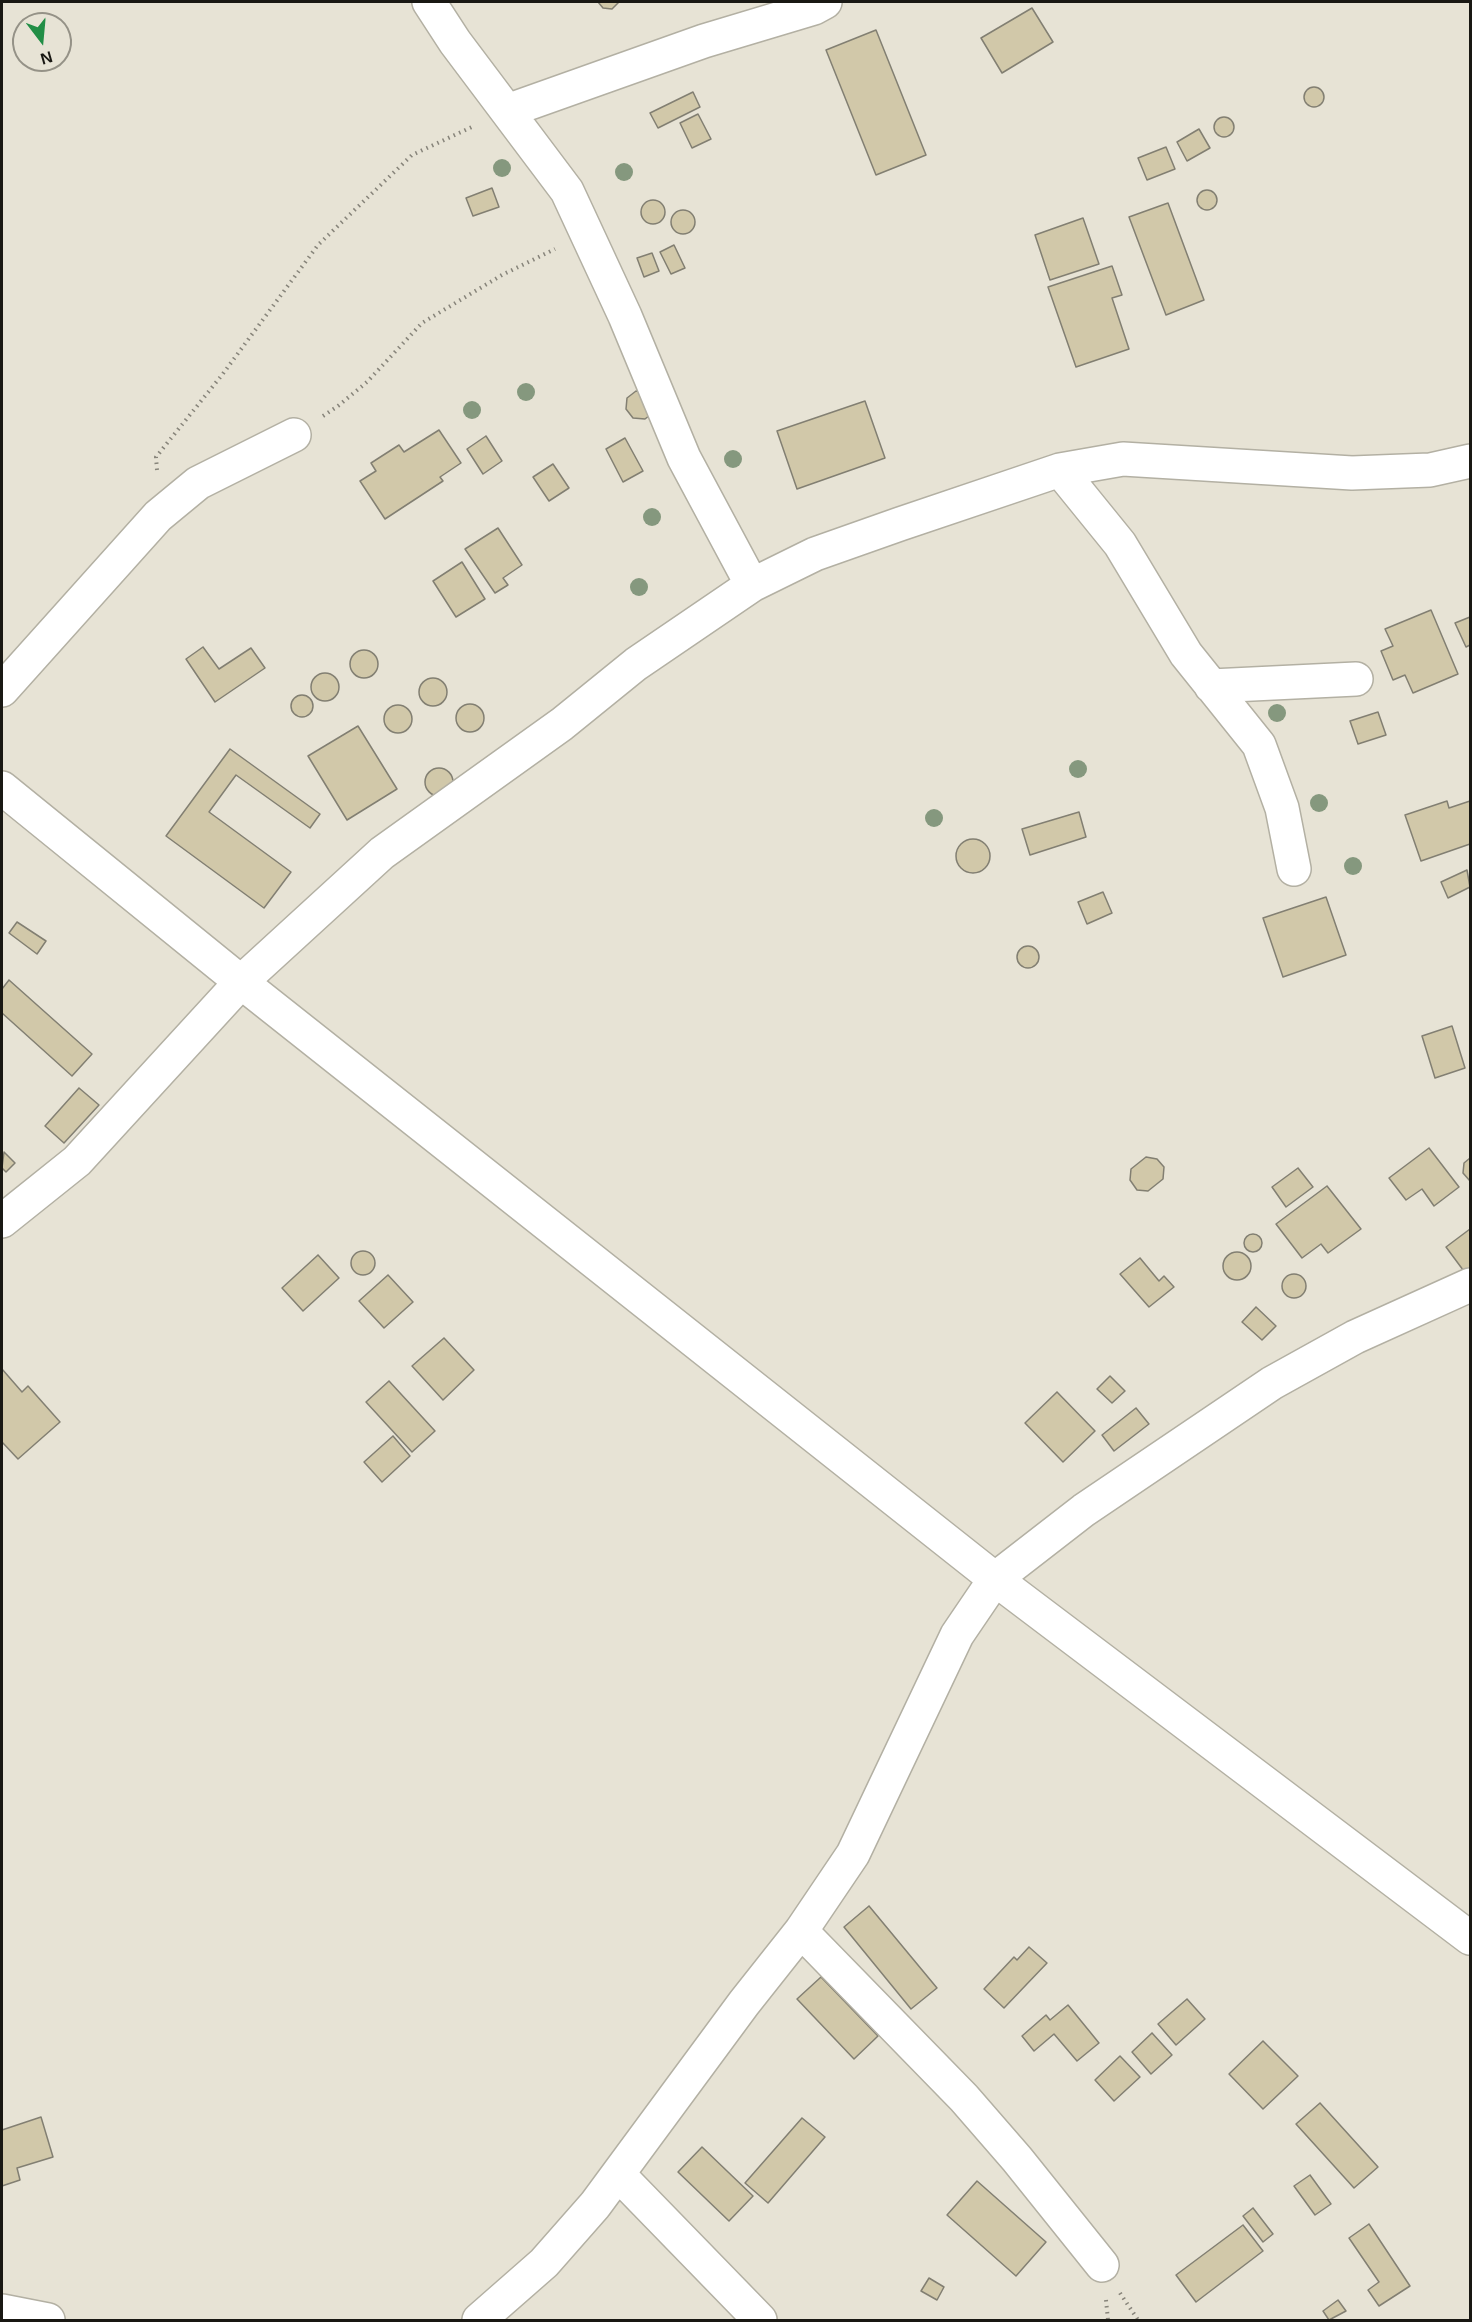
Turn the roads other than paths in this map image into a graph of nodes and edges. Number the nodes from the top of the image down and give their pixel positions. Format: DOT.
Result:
graph roads {
  1 [pos="429,2"];
  2 [pos="825,2"];
  3 [pos="507,111"];
  4 [pos="294,435"];
  5 [pos="1470,461"];
  6 [pos="1060,471"];
  7 [pos="752,585"];
  8 [pos="1356,679"];
  9 [pos="1211,686"];
  10 [pos="2,690"];
  11 [pos="2,788"];
  12 [pos="1294,869"];
  13 [pos="241,982"];
  14 [pos="2,1221"];
  15 [pos="1470,1285"];
  16 [pos="995,1579"];
  17 [pos="801,1931"];
  18 [pos="1470,1938"];
  19 [pos="618,2174"];
  20 [pos="1102,2265"];
  21 [pos="2,2311"];
  22 [pos="48,2320"];
  23 [pos="479,2320"];
  24 [pos="760,2320"];
  1 -- 3 [label="street"];
  2 -- 3 [label="street"];
  3 -- 7 [label="street"];
  4 -- 10 [label="street"];
  5 -- 6 [label="street"];
  6 -- 7 [label="street"];
  6 -- 9 [label="street"];
  7 -- 13 [label="street"];
  8 -- 9 [label="street"];
  9 -- 12 [label="street"];
  11 -- 13 [label="street"];
  13 -- 14 [label="street"];
  13 -- 16 [label="street"];
  15 -- 16 [label="street"];
  16 -- 17 [label="street"];
  16 -- 18 [label="street"];
  17 -- 19 [label="street"];
  17 -- 20 [label="street"];
  19 -- 23 [label="street"];
  19 -- 24 [label="street"];
  21 -- 22 [label="street"];
}
